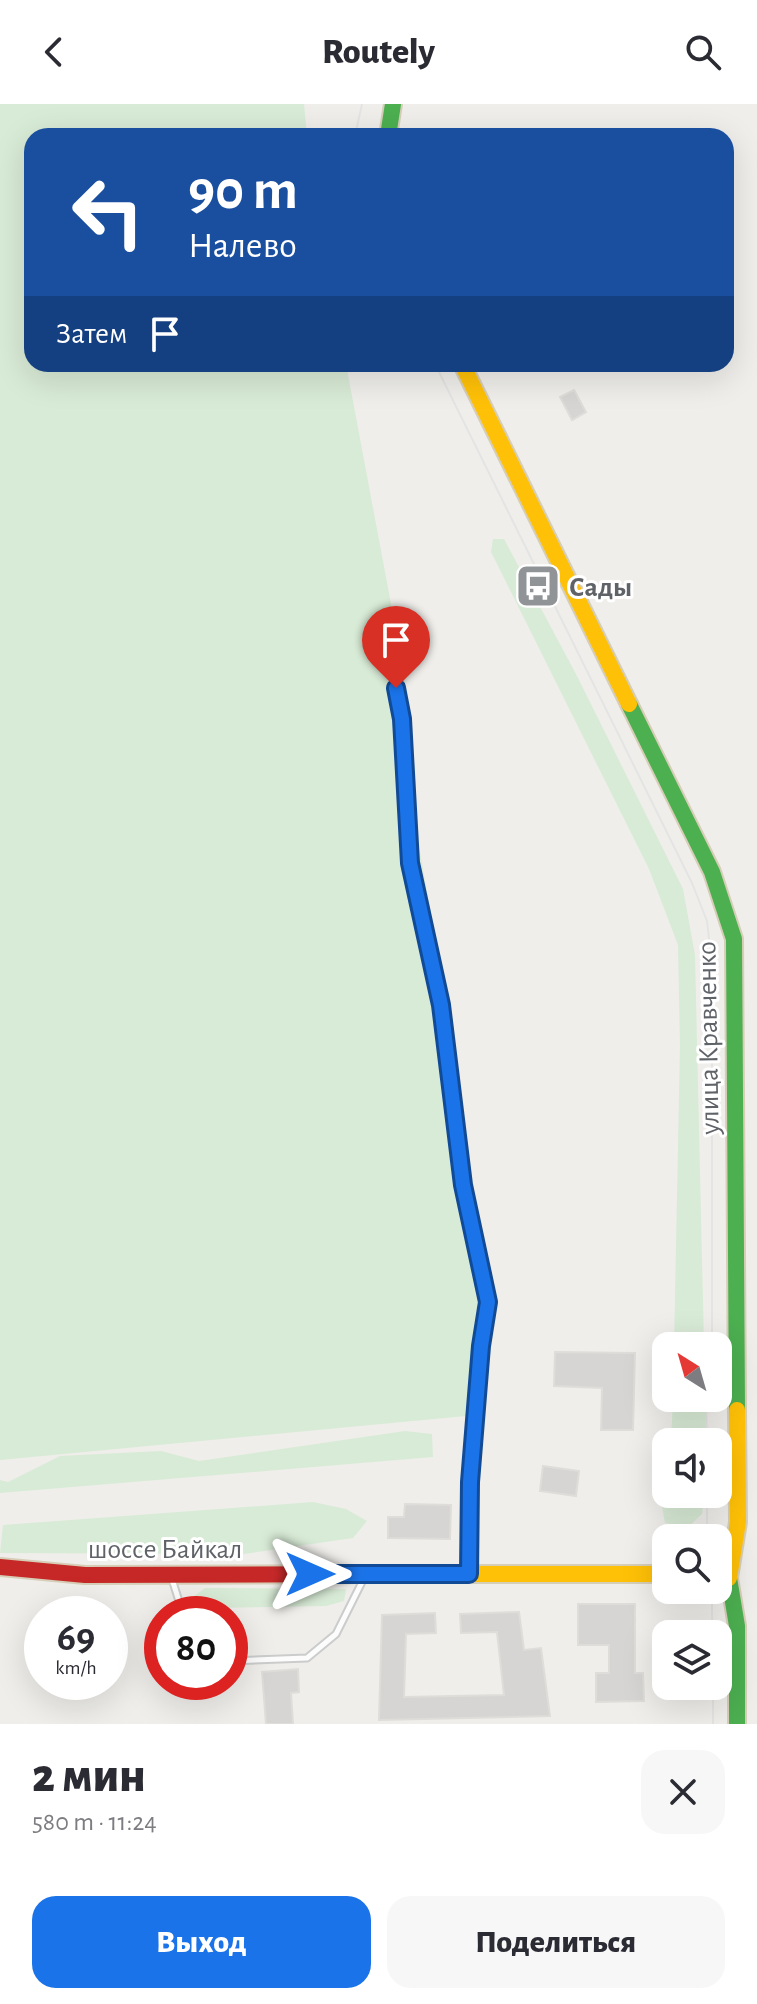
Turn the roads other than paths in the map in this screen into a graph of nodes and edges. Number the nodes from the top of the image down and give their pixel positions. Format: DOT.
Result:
graph roads {
  1 [pos="393,104"];
  2 [pos="389,128"];
  3 [pos="466,372"];
  4 [pos="396,688"];
  5 [pos="732,1546"];
  6 [pos="0,1567"];
  7 [pos="171,1574"];
  8 [pos="366,1574"];
  9 [pos="469,1574"];
  10 [pos="652,1574"];
  11 [pos="178,1596"];
  12 [pos="731,1604"];
  13 [pos="248,1660"];
  14 [pos="737,1724"];
  1 -- 2 [label="main road"];
  3 -- 5 [label="main road, улица Кравченко"];
  4 -- 9 [label="street"];
  6 -- 7 [label="main road, шоссе Байкал"];
  7 -- 8 [label="main road, шоссе Байкал"];
  7 -- 11 [label="lane"];
  8 -- 9 [label="main road, шоссе Байкал"];
  8 -- 13 [label="lane"];
  9 -- 10 [label="main road, шоссе Байкал"];
  12 -- 14 [label="main road, улица Кравченко"];
}
